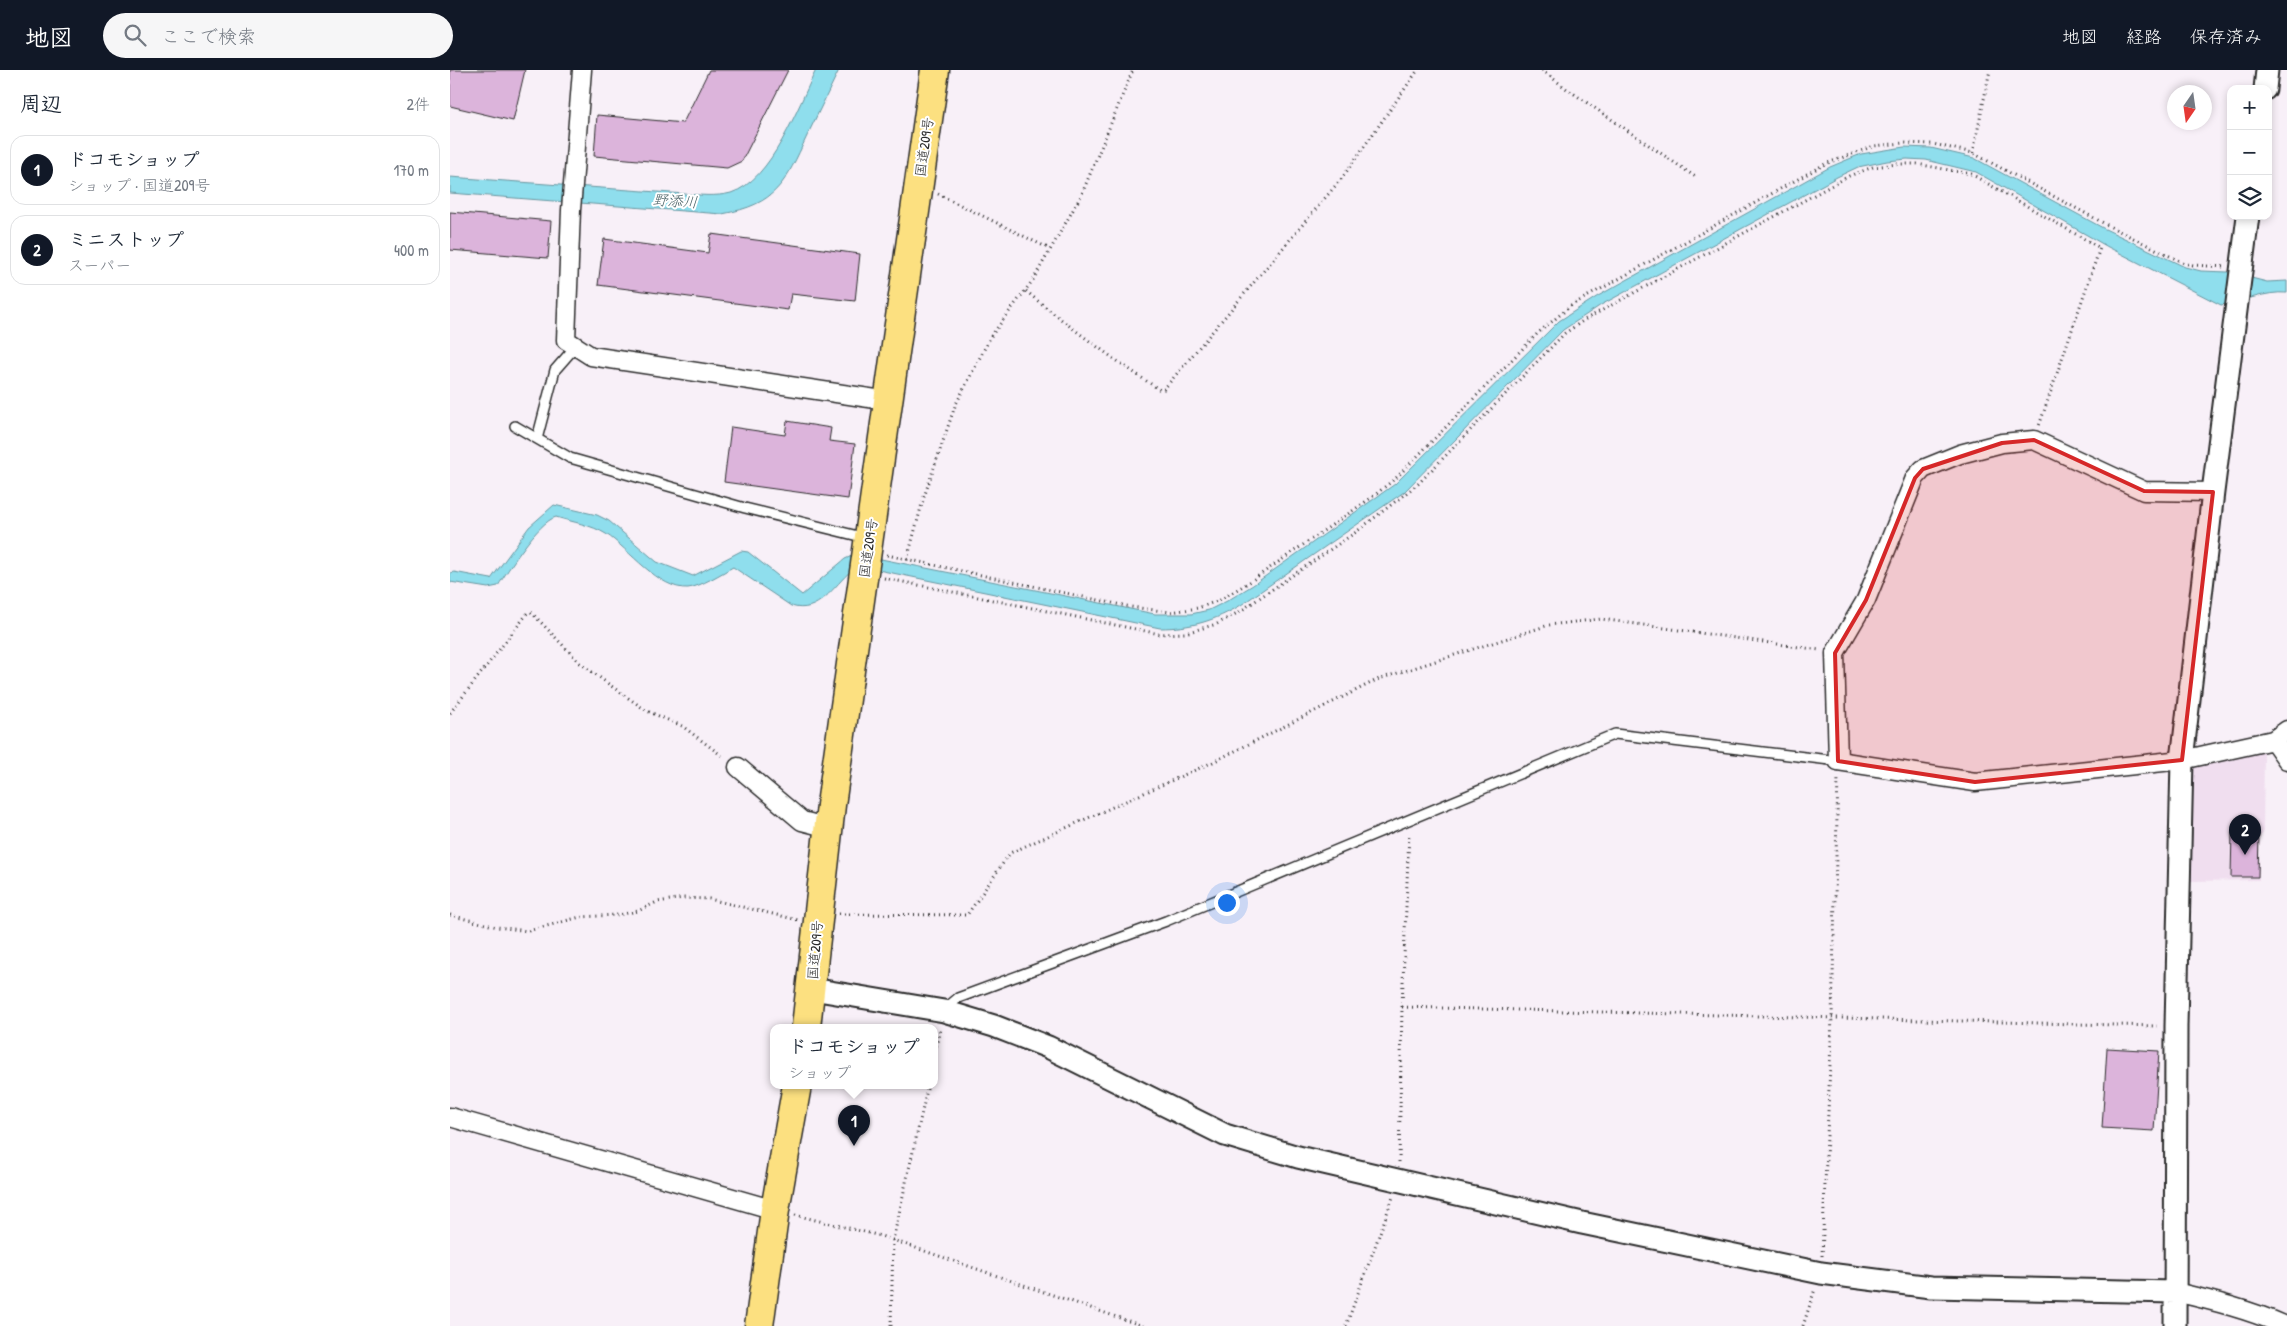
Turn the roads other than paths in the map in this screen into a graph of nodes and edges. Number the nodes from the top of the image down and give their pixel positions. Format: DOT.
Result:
graph roads {
  1 [pos="582,70"];
  2 [pos="935,70"];
  3 [pos="2267,70"];
  4 [pos="2265,85"];
  5 [pos="2247,220"];
  6 [pos="576,346"];
  7 [pos="889,401"];
  8 [pos="515,426"];
  9 [pos="537,439"];
  10 [pos="2213,492"];
  11 [pos="870,560"];
  12 [pos="2280,735"];
  13 [pos="1838,760"];
  14 [pos="2182,760"];
  15 [pos="2287,760"];
  16 [pos="738,767"];
  17 [pos="829,828"];
  18 [pos="812,989"];
  19 [pos="944,1011"];
  20 [pos="806,1024"];
  21 [pos="796,1089"];
  22 [pos="450,1117"];
  23 [pos="775,1210"];
  24 [pos="2175,1292"];
  25 [pos="759,1326"];
  26 [pos="2175,1326"];
  27 [pos="2286,1326"];
  1 -- 6 [label="street"];
  2 -- 7 [label="highway, 国道209号"];
  3 -- 4 [label="street"];
  5 -- 10 [label="street"];
  6 -- 7 [label="street"];
  6 -- 9 [label="lane"];
  7 -- 11 [label="highway, 国道209号"];
  8 -- 9 [label="lane"];
  9 -- 11 [label="lane"];
  10 -- 13 [label="street"];
  10 -- 14 [label="street"];
  11 -- 17 [label="highway, 国道209号"];
  12 -- 14 [label="street"];
  12 -- 15 [label="street"];
  13 -- 14 [label="street"];
  13 -- 19 [label="lane"];
  14 -- 24 [label="street"];
  16 -- 17 [label="street"];
  17 -- 18 [label="highway, 国道209号"];
  18 -- 19 [label="street"];
  18 -- 20 [label="highway, 国道209号"];
  19 -- 24 [label="street"];
  21 -- 23 [label="highway"];
  22 -- 23 [label="street"];
  23 -- 25 [label="highway"];
  24 -- 26 [label="street"];
  24 -- 27 [label="street"];
}
